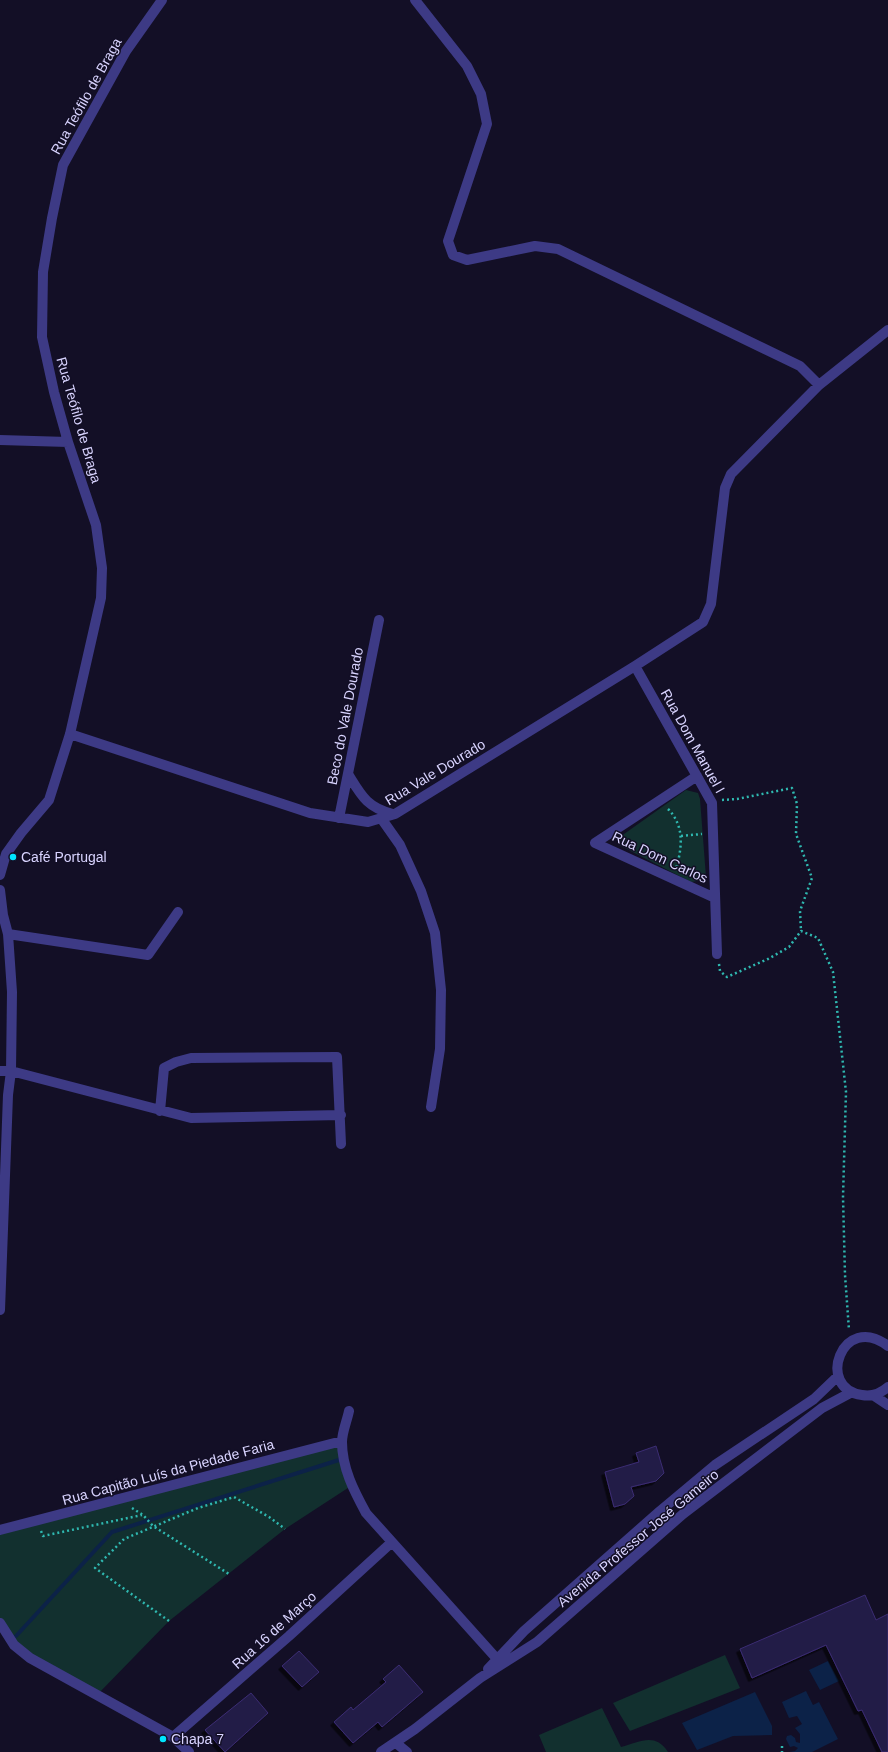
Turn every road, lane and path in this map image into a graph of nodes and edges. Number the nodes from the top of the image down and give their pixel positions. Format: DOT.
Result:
graph roads {
  1 [pos="162,0"];
  2 [pos="415,0"];
  3 [pos="888,330"];
  4 [pos="819,385"];
  5 [pos="0,440"];
  6 [pos="68,442"];
  7 [pos="379,620"];
  8 [pos="635,666"];
  9 [pos="70,734"];
  10 [pos="348,774"];
  11 [pos="697,776"];
  12 [pos="710,800"];
  13 [pos="665,806"];
  14 [pos="395,814"];
  15 [pos="339,818"];
  16 [pos="381,818"];
  17 [pos="702,834"];
  18 [pos="681,836"];
  19 [pos="3,853"];
  20 [pos="675,874"];
  21 [pos="0,875"];
  22 [pos="0,890"];
  23 [pos="715,898"];
  24 [pos="178,912"];
  25 [pos="801,931"];
  26 [pos="8,934"];
  27 [pos="717,954"];
  28 [pos="0,1071"];
  29 [pos="11,1071"];
  30 [pos="431,1107"];
  31 [pos="160,1111"];
  32 [pos="341,1116"];
  33 [pos="341,1144"];
  34 [pos="0,1310"];
  35 [pos="850,1342"];
  36 [pos="888,1346"];
  37 [pos="838,1376"];
  38 [pos="888,1386"];
  39 [pos="852,1392"];
  40 [pos="873,1395"];
  41 [pos="888,1405"];
  42 [pos="349,1411"];
  43 [pos="342,1441"];
  44 [pos="36,1521"];
  45 [pos="153,1526"];
  46 [pos="285,1529"];
  47 [pos="0,1530"];
  48 [pos="392,1542"];
  49 [pos="228,1574"];
  50 [pos="169,1621"];
  51 [pos="0,1623"];
  52 [pos="497,1659"];
  53 [pos="480,1678"];
  54 [pos="173,1737"];
  55 [pos="396,1743"];
  56 [pos="782,1746"];
  57 [pos="189,1752"];
  58 [pos="381,1752"];
  59 [pos="407,1752"];
  60 [pos="782,1752"];
  1 -- 6 [label="street, Rua Teófilo de Braga"];
  2 -- 4 [label="street"];
  3 -- 4 [label="street, Rua Vale Dourado"];
  4 -- 8 [label="street, Rua Vale Dourado"];
  5 -- 6 [label="street"];
  6 -- 9 [label="street, Rua Teófilo de Braga"];
  7 -- 10 [label="street, Beco do Vale Dourado"];
  8 -- 11 [label="street, Rua Dom Manuel I"];
  8 -- 14 [label="street, Rua Vale Dourado"];
  9 -- 15 [label="street, Rua Vale Dourado"];
  9 -- 19 [label="street, Rua Teófilo de Braga"];
  10 -- 14 [label="street"];
  10 -- 15 [label="street, Beco do Vale Dourado"];
  11 -- 12 [label="street, Rua Dom Manuel I"];
  11 -- 23 [label="street, Rua Dom Carlos"];
  12 -- 23 [label="street, Rua Dom Manuel I"];
  12 -- 25 [label="path"];
  13 -- 18 [label="path"];
  14 -- 16 [label="street, Rua Vale Dourado"];
  15 -- 16 [label="street, Rua Vale Dourado"];
  16 -- 30 [label="street"];
  17 -- 18 [label="path"];
  18 -- 20 [label="path"];
  19 -- 21 [label="street, Rua Teófilo de Braga"];
  22 -- 26 [label="street"];
  23 -- 27 [label="street, Rua Dom Manuel I"];
  24 -- 26 [label="street"];
  25 -- 27 [label="path"];
  25 -- 35 [label="path"];
  26 -- 29 [label="street"];
  28 -- 29 [label="street"];
  29 -- 31 [label="street"];
  29 -- 34 [label="street"];
  31 -- 32 [label="street"];
  31 -- 32 [label="street"];
  32 -- 33 [label="street"];
  35 -- 36 [label="street"];
  35 -- 37 [label="street"];
  37 -- 39 [label="street"];
  37 -- 52 [label="street, Avenida Professor José Gameiro"];
  38 -- 40 [label="street"];
  39 -- 40 [label="street"];
  39 -- 53 [label="street, Avenida Professor José Gameiro"];
  40 -- 41 [label="street"];
  42 -- 43 [label="street"];
  43 -- 44 [label="street, Rua Capitão Luís da Piedade Faria"];
  43 -- 48 [label="street"];
  44 -- 45 [label="path"];
  44 -- 47 [label="street, Rua Capitão Luís da Piedade Faria"];
  45 -- 46 [label="path"];
  45 -- 49 [label="path"];
  45 -- 50 [label="path"];
  48 -- 52 [label="street"];
  48 -- 54 [label="street, Rua 16 de Março"];
  51 -- 54 [label="street"];
  52 -- 53 [label="street, Avenida Professor José Gameiro"];
  53 -- 55 [label="street, Avenida Professor José Gameiro"];
  54 -- 57 [label="street"];
  55 -- 58 [label="street, Avenida Professor José Gameiro"];
  55 -- 59 [label="street"];
  56 -- 60 [label="path"];
}
